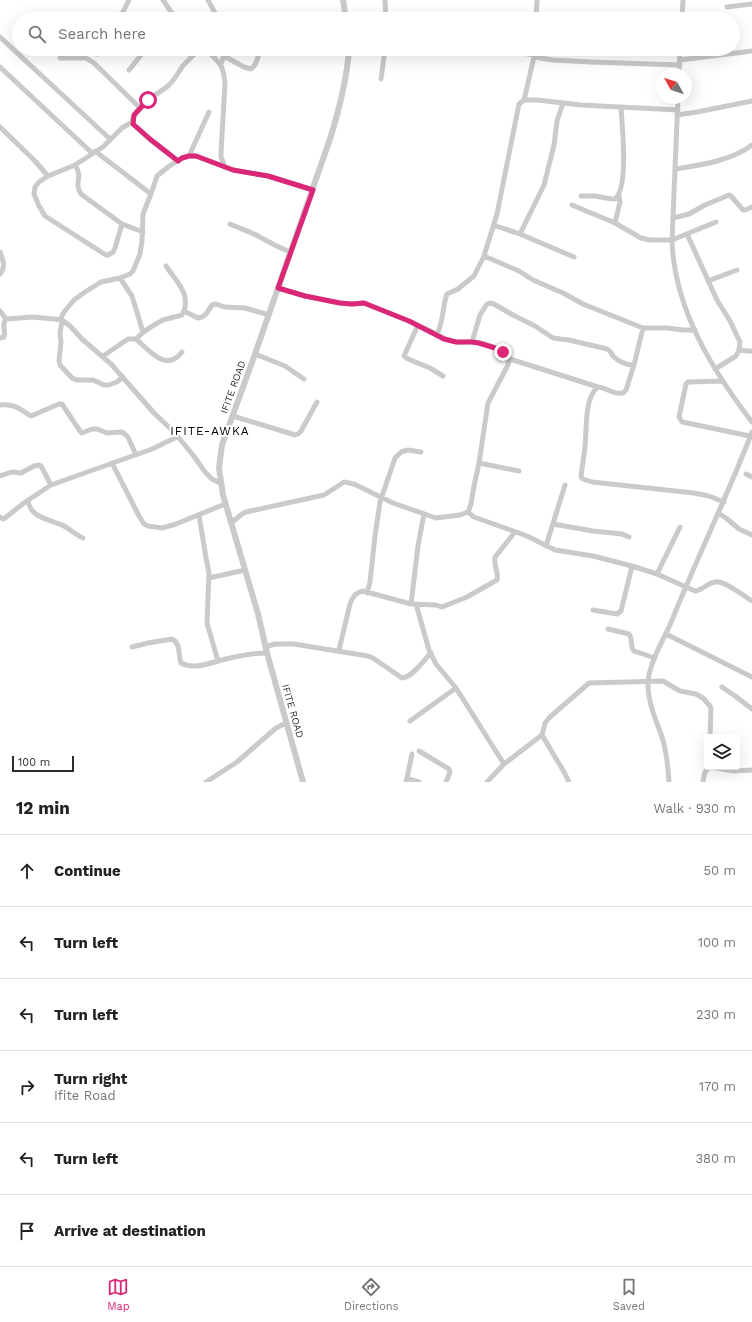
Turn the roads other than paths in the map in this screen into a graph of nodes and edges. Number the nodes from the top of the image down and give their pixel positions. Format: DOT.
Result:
graph roads {
  1 [pos="130,0"];
  2 [pos="163,0"];
  3 [pos="208,0"];
  4 [pos="343,0"];
  5 [pos="385,0"];
  6 [pos="537,0"];
  7 [pos="683,0"];
  8 [pos="752,4"];
  9 [pos="727,7"];
  10 [pos="123,12"];
  11 [pos="169,12"];
  12 [pos="214,12"];
  13 [pos="345,12"];
  14 [pos="386,12"];
  15 [pos="536,12"];
  16 [pos="682,12"];
  17 [pos="0,37"];
  18 [pos="12,48"];
  19 [pos="752,51"];
  20 [pos="740,53"];
  21 [pos="20,56"];
  22 [pos="140,56"];
  23 [pos="193,56"];
  24 [pos="213,56"];
  25 [pos="224,56"];
  26 [pos="258,56"];
  27 [pos="348,56"];
  28 [pos="384,56"];
  29 [pos="534,56"];
  30 [pos="540,56"];
  31 [pos="680,56"];
  32 [pos="722,56"];
  33 [pos="60,58"];
  34 [pos="680,63"];
  35 [pos="221,64"];
  36 [pos="0,67"];
  37 [pos="680,68"];
  38 [pos="129,70"];
  39 [pos="381,79"];
  40 [pos="524,100"];
  41 [pos="752,101"];
  42 [pos="563,103"];
  43 [pos="678,104"];
  44 [pos="621,107"];
  45 [pos="140,108"];
  46 [pos="209,112"];
  47 [pos="678,112"];
  48 [pos="132,122"];
  49 [pos="0,127"];
  50 [pos="110,139"];
  51 [pos="752,145"];
  52 [pos="93,152"];
  53 [pos="189,156"];
  54 [pos="178,161"];
  55 [pos="75,165"];
  56 [pos="225,167"];
  57 [pos="675,169"];
  58 [pos="48,176"];
  59 [pos="313,190"];
  60 [pos="151,194"];
  61 [pos="619,195"];
  62 [pos="582,196"];
  63 [pos="572,205"];
  64 [pos="752,207"];
  65 [pos="673,218"];
  66 [pos="716,222"];
  67 [pos="615,223"];
  68 [pos="122,224"];
  69 [pos="230,224"];
  70 [pos="492,227"];
  71 [pos="143,232"];
  72 [pos="520,234"];
  73 [pos="687,234"];
  74 [pos="672,240"];
  75 [pos="0,252"];
  76 [pos="291,252"];
  77 [pos="484,256"];
  78 [pos="574,257"];
  79 [pos="166,266"];
  80 [pos="737,270"];
  81 [pos="0,274"];
  82 [pos="120,278"];
  83 [pos="708,281"];
  84 [pos="278,288"];
  85 [pos="0,311"];
  86 [pos="184,311"];
  87 [pos="268,315"];
  88 [pos="6,319"];
  89 [pos="61,320"];
  90 [pos="418,325"];
  91 [pos="643,328"];
  92 [pos="695,330"];
  93 [pos="142,332"];
  94 [pos="437,334"];
  95 [pos="0,338"];
  96 [pos="136,339"];
  97 [pos="472,342"];
  98 [pos="739,350"];
  99 [pos="752,351"];
  100 [pos="182,352"];
  101 [pos="256,354"];
  102 [pos="103,356"];
  103 [pos="510,359"];
  104 [pos="634,365"];
  105 [pos="715,369"];
  106 [pos="443,376"];
  107 [pos="123,378"];
  108 [pos="304,379"];
  109 [pos="723,381"];
  110 [pos="598,387"];
  111 [pos="317,402"];
  112 [pos="0,405"];
  113 [pos="233,416"];
  114 [pos="752,422"];
  115 [pos="751,434"];
  116 [pos="177,437"];
  117 [pos="420,452"];
  118 [pos="136,455"];
  119 [pos="480,462"];
  120 [pos="112,463"];
  121 [pos="519,471"];
  122 [pos="746,474"];
  123 [pos="0,476"];
  124 [pos="752,477"];
  125 [pos="220,483"];
  126 [pos="52,485"];
  127 [pos="565,486"];
  128 [pos="382,497"];
  129 [pos="28,500"];
  130 [pos="724,502"];
  131 [pos="225,504"];
  132 [pos="468,512"];
  133 [pos="718,513"];
  134 [pos="424,514"];
  135 [pos="199,515"];
  136 [pos="3,518"];
  137 [pos="0,523"];
  138 [pos="231,523"];
  139 [pos="553,524"];
  140 [pos="680,527"];
  141 [pos="515,532"];
  142 [pos="752,535"];
  143 [pos="629,537"];
  144 [pos="83,538"];
  145 [pos="546,546"];
  146 [pos="632,566"];
  147 [pos="245,570"];
  148 [pos="657,574"];
  149 [pos="209,578"];
  150 [pos="685,587"];
  151 [pos="368,593"];
  152 [pos="752,601"];
  153 [pos="414,604"];
  154 [pos="592,610"];
  155 [pos="608,629"];
  156 [pos="666,634"];
  157 [pos="132,647"];
  158 [pos="266,650"];
  159 [pos="339,650"];
  160 [pos="431,653"];
  161 [pos="655,658"];
  162 [pos="218,661"];
  163 [pos="752,677"];
  164 [pos="648,681"];
  165 [pos="722,687"];
  166 [pos="456,688"];
  167 [pos="752,709"];
  168 [pos="410,721"];
  169 [pos="286,723"];
  170 [pos="710,734"];
  171 [pos="542,736"];
  172 [pos="419,751"];
  173 [pos="412,754"];
  174 [pos="504,764"];
  175 [pos="707,770"];
  176 [pos="728,770"];
  177 [pos="752,770"];
  178 [pos="406,780"];
  179 [pos="206,782"];
  180 [pos="303,782"];
  181 [pos="419,782"];
  182 [pos="446,782"];
  183 [pos="487,782"];
  184 [pos="569,782"];
  185 [pos="669,782"];
  186 [pos="704,782"];
  1 -- 10 [label="street"];
  2 -- 11 [label="street"];
  3 -- 12 [label="street"];
  4 -- 13 [label="street"];
  5 -- 14 [label="street"];
  6 -- 15 [label="street"];
  7 -- 16 [label="street"];
  8 -- 9 [label="street"];
  17 -- 18 [label="street"];
  19 -- 20 [label="street"];
  21 -- 50 [label="street"];
  22 -- 38 [label="street"];
  23 -- 45 [label="street"];
  24 -- 35 [label="street"];
  25 -- 26 [label="street"];
  25 -- 35 [label="street"];
  27 -- 59 [label="street, IFITE ROAD"];
  28 -- 39 [label="street"];
  29 -- 40 [label="street"];
  30 -- 34 [label="street"];
  31 -- 34 [label="street"];
  32 -- 34 [label="street"];
  33 -- 45 [label="street"];
  34 -- 37 [label="street"];
  35 -- 56 [label="street"];
  36 -- 52 [label="street"];
  40 -- 42 [label="street"];
  40 -- 70 [label="street"];
  41 -- 47 [label="street"];
  42 -- 44 [label="street"];
  42 -- 72 [label="street"];
  43 -- 47 [label="street"];
  44 -- 47 [label="street"];
  44 -- 61 [label="street"];
  45 -- 48 [label="street"];
  46 -- 53 [label="street"];
  47 -- 57 [label="street"];
  48 -- 50 [label="street"];
  48 -- 54 [label="street"];
  49 -- 58 [label="street"];
  50 -- 52 [label="street"];
  51 -- 57 [label="street"];
  52 -- 55 [label="street"];
  52 -- 60 [label="street"];
  53 -- 54 [label="street"];
  53 -- 56 [label="street"];
  54 -- 60 [label="street"];
  55 -- 58 [label="street"];
  55 -- 68 [label="street"];
  56 -- 59 [label="street"];
  57 -- 65 [label="street"];
  58 -- 68 [label="street"];
  59 -- 76 [label="street, IFITE ROAD"];
  60 -- 71 [label="street"];
  61 -- 62 [label="street"];
  61 -- 67 [label="street"];
  63 -- 67 [label="street"];
  64 -- 65 [label="street"];
  65 -- 74 [label="street"];
  66 -- 73 [label="street"];
  67 -- 74 [label="street"];
  68 -- 71 [label="street"];
  69 -- 76 [label="street"];
  70 -- 72 [label="street"];
  70 -- 77 [label="street"];
  71 -- 82 [label="street"];
  72 -- 78 [label="street"];
  73 -- 74 [label="street"];
  73 -- 83 [label="street"];
  74 -- 92 [label="street"];
  75 -- 81 [label="street"];
  76 -- 84 [label="street, IFITE ROAD"];
  77 -- 91 [label="street"];
  77 -- 94 [label="street"];
  79 -- 86 [label="street"];
  80 -- 83 [label="street"];
  82 -- 89 [label="street"];
  82 -- 93 [label="street"];
  83 -- 98 [label="street"];
  84 -- 87 [label="street, IFITE ROAD"];
  84 -- 90 [label="street"];
  85 -- 88 [label="street"];
  86 -- 87 [label="street"];
  86 -- 93 [label="street"];
  87 -- 101 [label="street, IFITE ROAD"];
  88 -- 89 [label="street"];
  88 -- 95 [label="street"];
  89 -- 102 [label="street"];
  89 -- 107 [label="street"];
  90 -- 94 [label="street"];
  90 -- 106 [label="street"];
  91 -- 92 [label="street"];
  91 -- 104 [label="street"];
  92 -- 105 [label="street"];
  93 -- 96 [label="street"];
  94 -- 97 [label="street"];
  96 -- 100 [label="street"];
  96 -- 102 [label="street"];
  97 -- 103 [label="street"];
  97 -- 104 [label="street"];
  98 -- 99 [label="street"];
  98 -- 105 [label="street"];
  101 -- 108 [label="street"];
  101 -- 113 [label="street, IFITE ROAD"];
  102 -- 107 [label="street"];
  103 -- 110 [label="street"];
  103 -- 119 [label="street"];
  104 -- 110 [label="street"];
  105 -- 109 [label="street"];
  107 -- 116 [label="street"];
  109 -- 114 [label="street"];
  109 -- 115 [label="street"];
  110 -- 130 [label="street"];
  111 -- 113 [label="street"];
  112 -- 118 [label="street"];
  113 -- 125 [label="street, IFITE ROAD"];
  115 -- 130 [label="street"];
  116 -- 118 [label="street"];
  116 -- 125 [label="street"];
  117 -- 128 [label="street"];
  118 -- 120 [label="street"];
  119 -- 121 [label="street"];
  119 -- 132 [label="street"];
  120 -- 126 [label="street"];
  120 -- 135 [label="street"];
  122 -- 124 [label="street"];
  123 -- 126 [label="street"];
  125 -- 131 [label="street, IFITE ROAD"];
  126 -- 129 [label="street"];
  127 -- 139 [label="street"];
  128 -- 134 [label="street"];
  128 -- 138 [label="street"];
  128 -- 151 [label="street"];
  129 -- 136 [label="street"];
  129 -- 144 [label="street"];
  130 -- 133 [label="street"];
  131 -- 135 [label="street"];
  131 -- 138 [label="street, IFITE ROAD"];
  132 -- 134 [label="street"];
  132 -- 141 [label="street"];
  133 -- 142 [label="street"];
  133 -- 150 [label="street"];
  134 -- 153 [label="street"];
  135 -- 149 [label="street"];
  136 -- 137 [label="street"];
  138 -- 147 [label="street, IFITE ROAD"];
  139 -- 143 [label="street"];
  139 -- 145 [label="street"];
  140 -- 148 [label="street"];
  141 -- 145 [label="street"];
  141 -- 153 [label="street"];
  145 -- 146 [label="street"];
  146 -- 148 [label="street"];
  146 -- 154 [label="street"];
  147 -- 149 [label="street"];
  147 -- 158 [label="street, IFITE ROAD"];
  148 -- 150 [label="street"];
  149 -- 162 [label="street"];
  150 -- 152 [label="street"];
  150 -- 156 [label="street"];
  151 -- 153 [label="street"];
  151 -- 159 [label="street"];
  153 -- 160 [label="street"];
  155 -- 161 [label="street"];
  156 -- 161 [label="street"];
  156 -- 163 [label="street"];
  157 -- 162 [label="street"];
  158 -- 159 [label="street"];
  158 -- 162 [label="street"];
  158 -- 169 [label="street, IFITE ROAD"];
  159 -- 160 [label="street"];
  160 -- 166 [label="street"];
  161 -- 164 [label="street"];
  164 -- 170 [label="street"];
  164 -- 171 [label="street"];
  164 -- 185 [label="street"];
  165 -- 167 [label="street"];
  166 -- 168 [label="street"];
  166 -- 174 [label="street"];
  169 -- 179 [label="street"];
  169 -- 180 [label="street, IFITE ROAD"];
  171 -- 174 [label="street"];
  171 -- 184 [label="street"];
  172 -- 182 [label="street"];
  173 -- 178 [label="street"];
  174 -- 183 [label="street"];
  175 -- 186 [label="street"];
  176 -- 177 [label="street"];
  178 -- 181 [label="street"];
}
